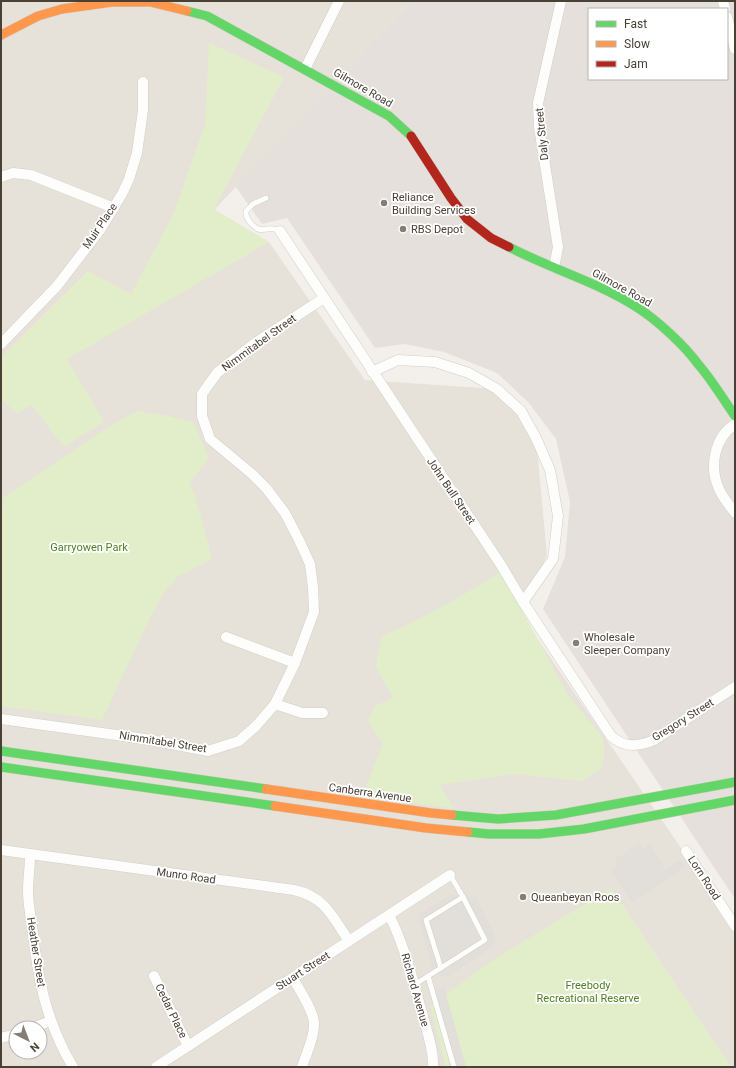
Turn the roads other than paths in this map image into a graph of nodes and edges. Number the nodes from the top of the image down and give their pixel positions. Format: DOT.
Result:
graph roads {
  1 [pos="339,1"];
  2 [pos="561,1"];
  3 [pos="728,21"];
  4 [pos="1,35"];
  5 [pos="735,49"];
  6 [pos="304,69"];
  7 [pos="143,82"];
  8 [pos="1,178"];
  9 [pos="266,198"];
  10 [pos="114,208"];
  11 [pos="280,231"];
  12 [pos="554,267"];
  13 [pos="324,298"];
  14 [pos="1,344"];
  15 [pos="372,372"];
  16 [pos="735,416"];
  17 [pos="735,424"];
  18 [pos="735,512"];
  19 [pos="522,602"];
  20 [pos="226,637"];
  21 [pos="296,662"];
  22 [pos="735,687"];
  23 [pos="275,704"];
  24 [pos="323,713"];
  25 [pos="1,719"];
  26 [pos="627,745"];
  27 [pos="1,751"];
  28 [pos="1,767"];
  29 [pos="735,782"];
  30 [pos="735,800"];
  31 [pos="1,850"];
  32 [pos="686,851"];
  33 [pos="30,855"];
  34 [pos="450,875"];
  35 [pos="463,897"];
  36 [pos="389,915"];
  37 [pos="735,926"];
  38 [pos="349,941"];
  39 [pos="441,968"];
  40 [pos="154,976"];
  41 [pos="428,976"];
  42 [pos="292,978"];
  43 [pos="414,985"];
  44 [pos="50,1020"];
  45 [pos="188,1046"];
  46 [pos="73,1067"];
  47 [pos="156,1067"];
  48 [pos="302,1067"];
  49 [pos="433,1067"];
  50 [pos="454,1067"];
  1 -- 6 [label="street"];
  2 -- 12 [label="street, Daly Street"];
  3 -- 5 [label="street"];
  4 -- 6 [label="main road, Gilmore Road"];
  6 -- 12 [label="main road, Gilmore Road"];
  7 -- 10 [label="street, Muir Place"];
  8 -- 10 [label="street"];
  9 -- 11 [label="lane"];
  10 -- 14 [label="street, Muir Place"];
  11 -- 13 [label="street, John Bull Street"];
  12 -- 16 [label="main road, Gilmore Road"];
  13 -- 15 [label="street, John Bull Street"];
  13 -- 21 [label="street, Nimmitabel Street"];
  15 -- 19 [label="street, John Bull Street"];
  15 -- 19 [label="street"];
  17 -- 18 [label="street"];
  19 -- 26 [label="street, John Bull Street"];
  20 -- 21 [label="street"];
  21 -- 23 [label="street, Nimmitabel Street"];
  22 -- 26 [label="street, Gregory Street"];
  23 -- 24 [label="street"];
  23 -- 25 [label="street, Nimmitabel Street"];
  27 -- 29 [label="main road, Canberra Avenue"];
  28 -- 30 [label="main road"];
  31 -- 33 [label="street, Munro Road"];
  32 -- 37 [label="street, Lorn Road"];
  33 -- 38 [label="street, Munro Road"];
  33 -- 44 [label="street, Heather Street"];
  34 -- 35 [label="lane"];
  34 -- 36 [label="street, Stuart Street"];
  35 -- 39 [label="lane"];
  35 -- 39 [label="lane"];
  36 -- 38 [label="street, Stuart Street"];
  36 -- 43 [label="street, Richard Avenue"];
  38 -- 42 [label="street, Stuart Street"];
  39 -- 41 [label="lane"];
  40 -- 45 [label="street, Cedar Place"];
  41 -- 43 [label="lane"];
  41 -- 50 [label="lane"];
  42 -- 45 [label="street, Stuart Street"];
  42 -- 48 [label="street"];
  43 -- 49 [label="street, Richard Avenue"];
  44 -- 46 [label="street, Heather Street"];
  45 -- 47 [label="street, Stuart Street"];
}
